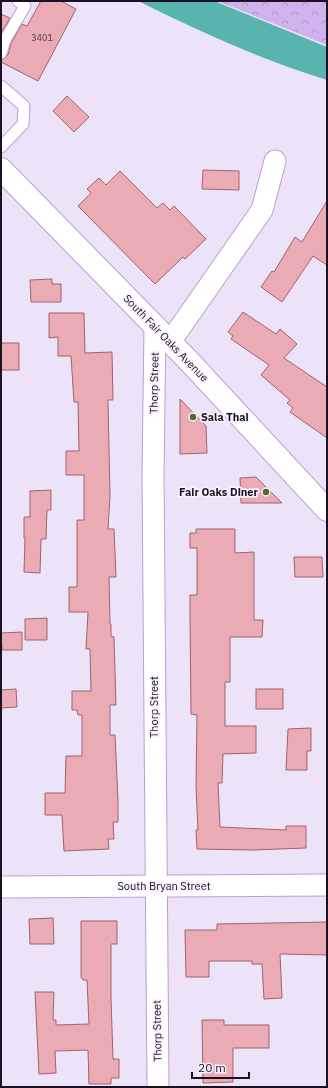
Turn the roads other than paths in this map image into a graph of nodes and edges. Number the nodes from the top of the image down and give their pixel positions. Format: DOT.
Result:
graph roads {
  1 [pos="18,1"];
  2 [pos="1,53"];
  3 [pos="1,86"];
  4 [pos="1,147"];
  5 [pos="275,161"];
  6 [pos="1,169"];
  7 [pos="155,326"];
  8 [pos="170,342"];
  9 [pos="327,510"];
  10 [pos="327,885"];
  11 [pos="155,886"];
  12 [pos="1,887"];
  13 [pos="158,1087"];
  1 -- 2 [label="lane"];
  3 -- 4 [label="lane"];
  5 -- 8 [label="street, Thorp Street"];
  6 -- 7 [label="street, South Fair Oaks Avenue"];
  7 -- 8 [label="street, South Fair Oaks Avenue"];
  7 -- 11 [label="street, Thorp Street"];
  8 -- 9 [label="street, South Fair Oaks Avenue"];
  10 -- 11 [label="street, South Bryan Street"];
  11 -- 12 [label="street, South Bryan Street"];
  11 -- 13 [label="street, Thorp Street"];
}
